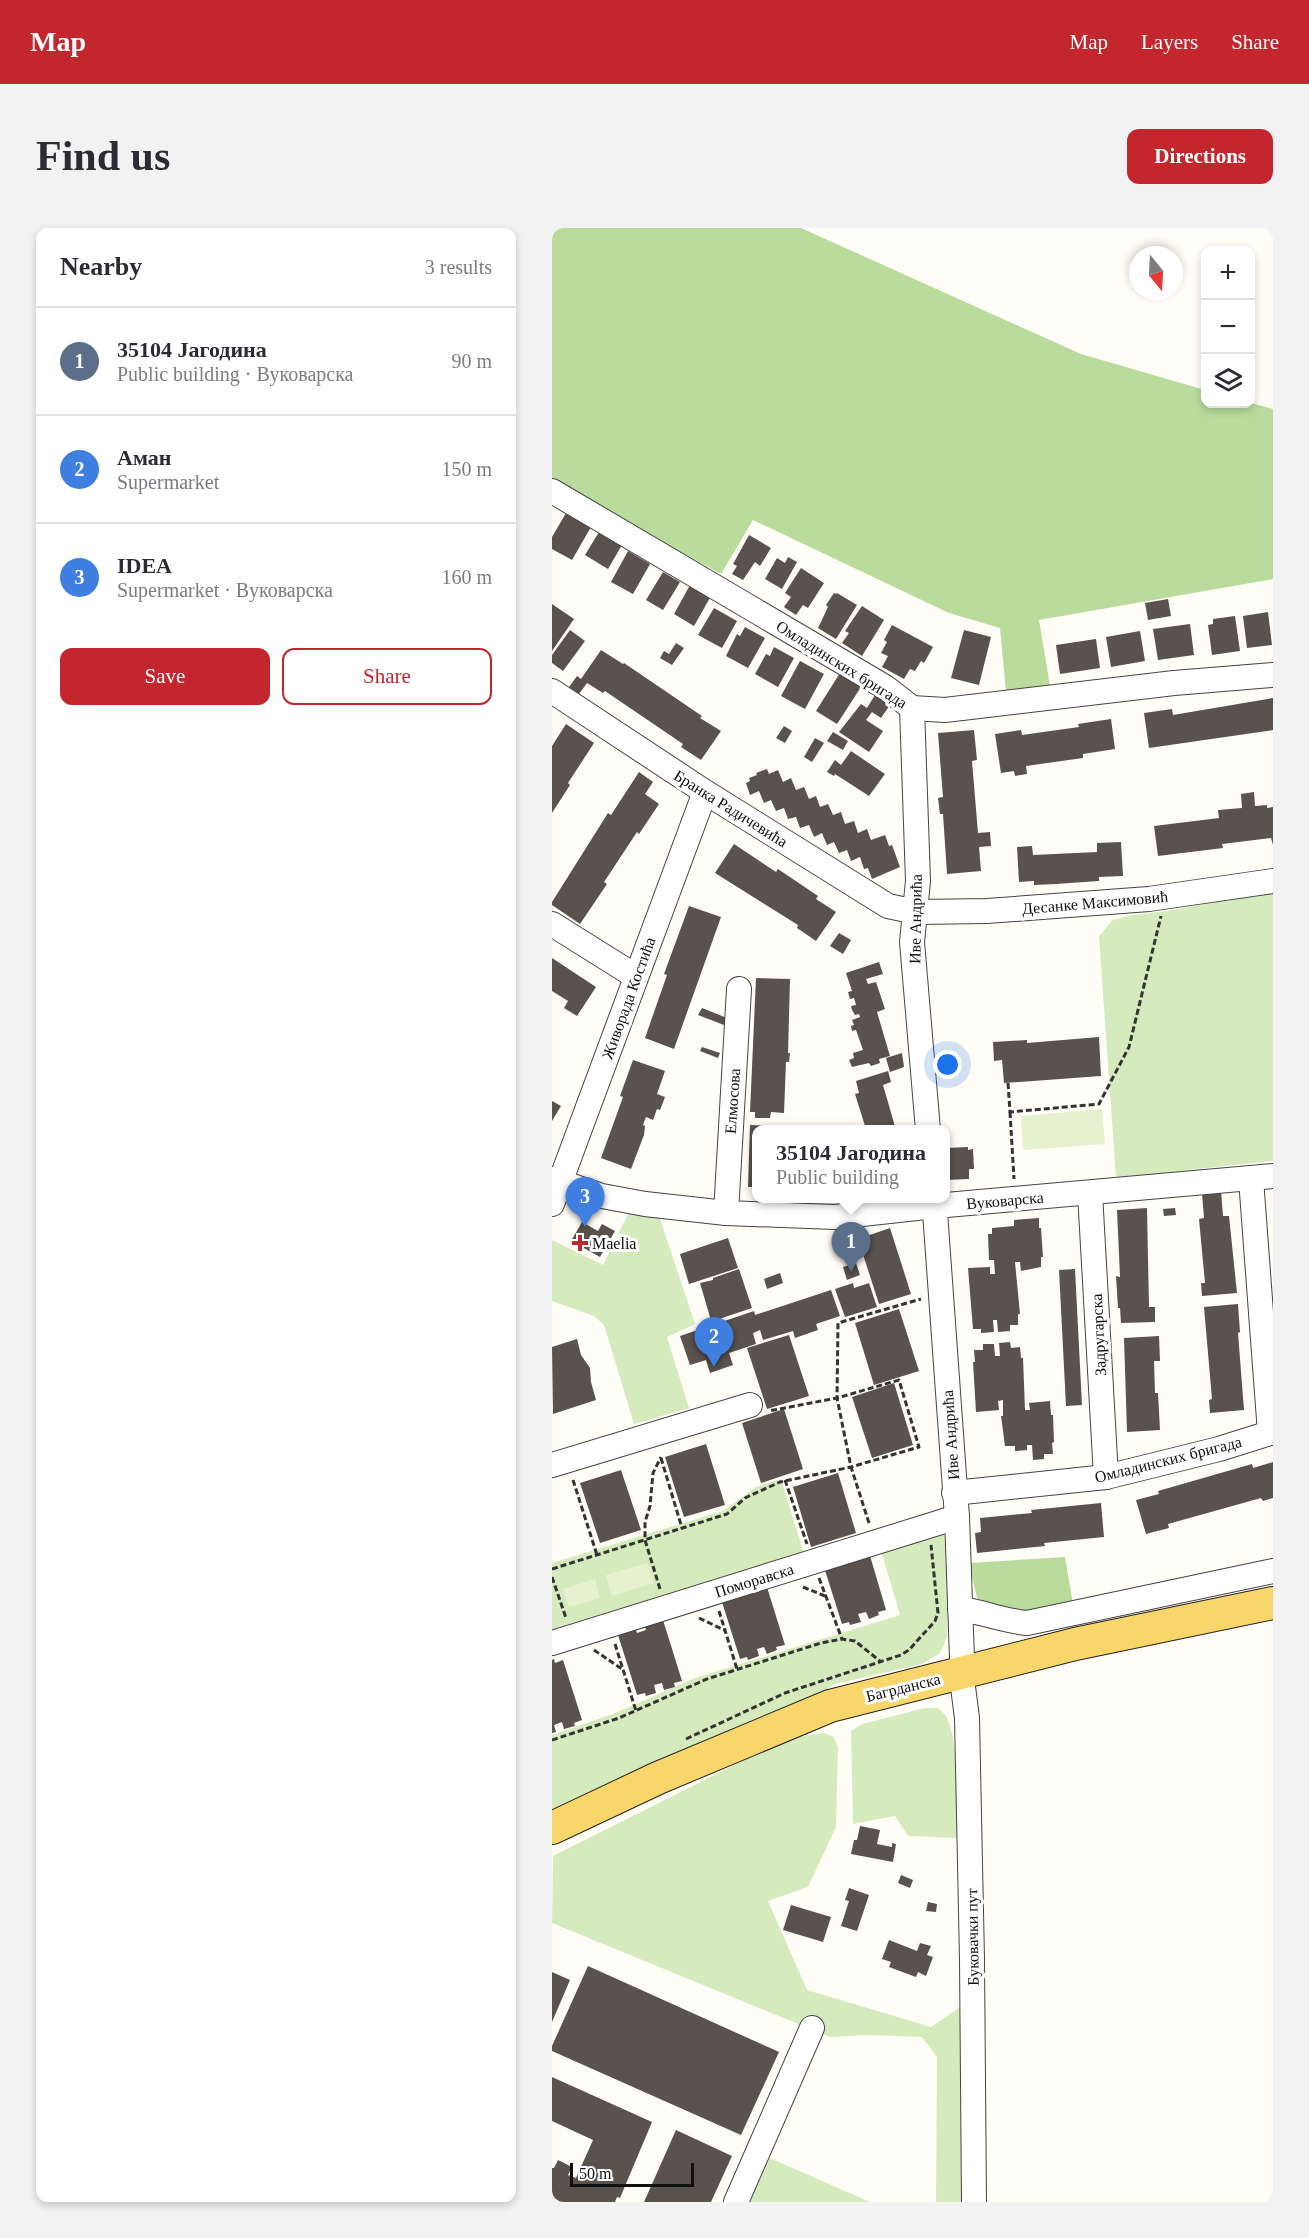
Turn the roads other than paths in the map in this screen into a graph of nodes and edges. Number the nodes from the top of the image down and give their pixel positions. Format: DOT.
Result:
graph roads {
  1 [pos="552,491"];
  2 [pos="1273,675"];
  3 [pos="552,692"];
  4 [pos="912,708"];
  5 [pos="705,792"];
  6 [pos="1273,881"];
  7 [pos="916,912"];
  8 [pos="552,924"];
  9 [pos="635,976"];
  10 [pos="740,989"];
  11 [pos="928,1125"];
  12 [pos="1262,1178"];
  13 [pos="557,1180"];
  14 [pos="1090,1193"];
  15 [pos="950,1201"];
  16 [pos="927,1203"];
  17 [pos="934,1203"];
  18 [pos="552,1204"];
  19 [pos="726,1213"];
  20 [pos="750,1405"];
  21 [pos="1271,1432"];
  22 [pos="559,1463"];
  23 [pos="1106,1477"];
  24 [pos="956,1505"];
  25 [pos="1273,1571"];
  26 [pos="1273,1603"];
  27 [pos="960,1609"];
  28 [pos="1092,1609"];
  29 [pos="562,1640"];
  30 [pos="1092,1640"];
  31 [pos="963,1672"];
  32 [pos="552,1828"];
  33 [pos="812,2028"];
  34 [pos="736,2202"];
  35 [pos="974,2202"];
  1 -- 4 [label="street, Омладинских бригада"];
  2 -- 4 [label="street, Омладинских бригада"];
  3 -- 5 [label="street, Бранка Радичевића"];
  4 -- 7 [label="street, Иве Андрића"];
  5 -- 7 [label="street, Бранка Радичевића"];
  5 -- 9 [label="street, Живорада Костића"];
  6 -- 7 [label="street, Десанке Максимовић"];
  7 -- 11 [label="street, Иве Андрића"];
  8 -- 9 [label="street"];
  9 -- 13 [label="street, Живорада Костића"];
  10 -- 19 [label="street, Елмосова"];
  12 -- 14 [label="street, Вуковарска"];
  12 -- 21 [label="street"];
  13 -- 18 [label="street, Живорада Костића"];
  13 -- 19 [label="street, Вуковарска"];
  14 -- 15 [label="street, Вуковарска"];
  14 -- 23 [label="street, Задругарска"];
  16 -- 19 [label="street, Вуковарска"];
  17 -- 24 [label="street, Иве Андрића"];
  20 -- 22 [label="street"];
  21 -- 23 [label="street, Омладинских бригада"];
  23 -- 24 [label="street, Омладинских бригада"];
  24 -- 27 [label="street, Иве Андрића"];
  24 -- 29 [label="street, Поморавска"];
  25 -- 28 [label="street"];
  26 -- 30 [label="main road, Багрданска"];
  27 -- 28 [label="street"];
  27 -- 31 [label="street, Иве Андрића"];
  28 -- 30 [label="street"];
  30 -- 31 [label="main road, Багрданска"];
  31 -- 32 [label="main road, Багрданска"];
  31 -- 35 [label="street, Буковачки пут"];
  33 -- 34 [label="street"];
}
